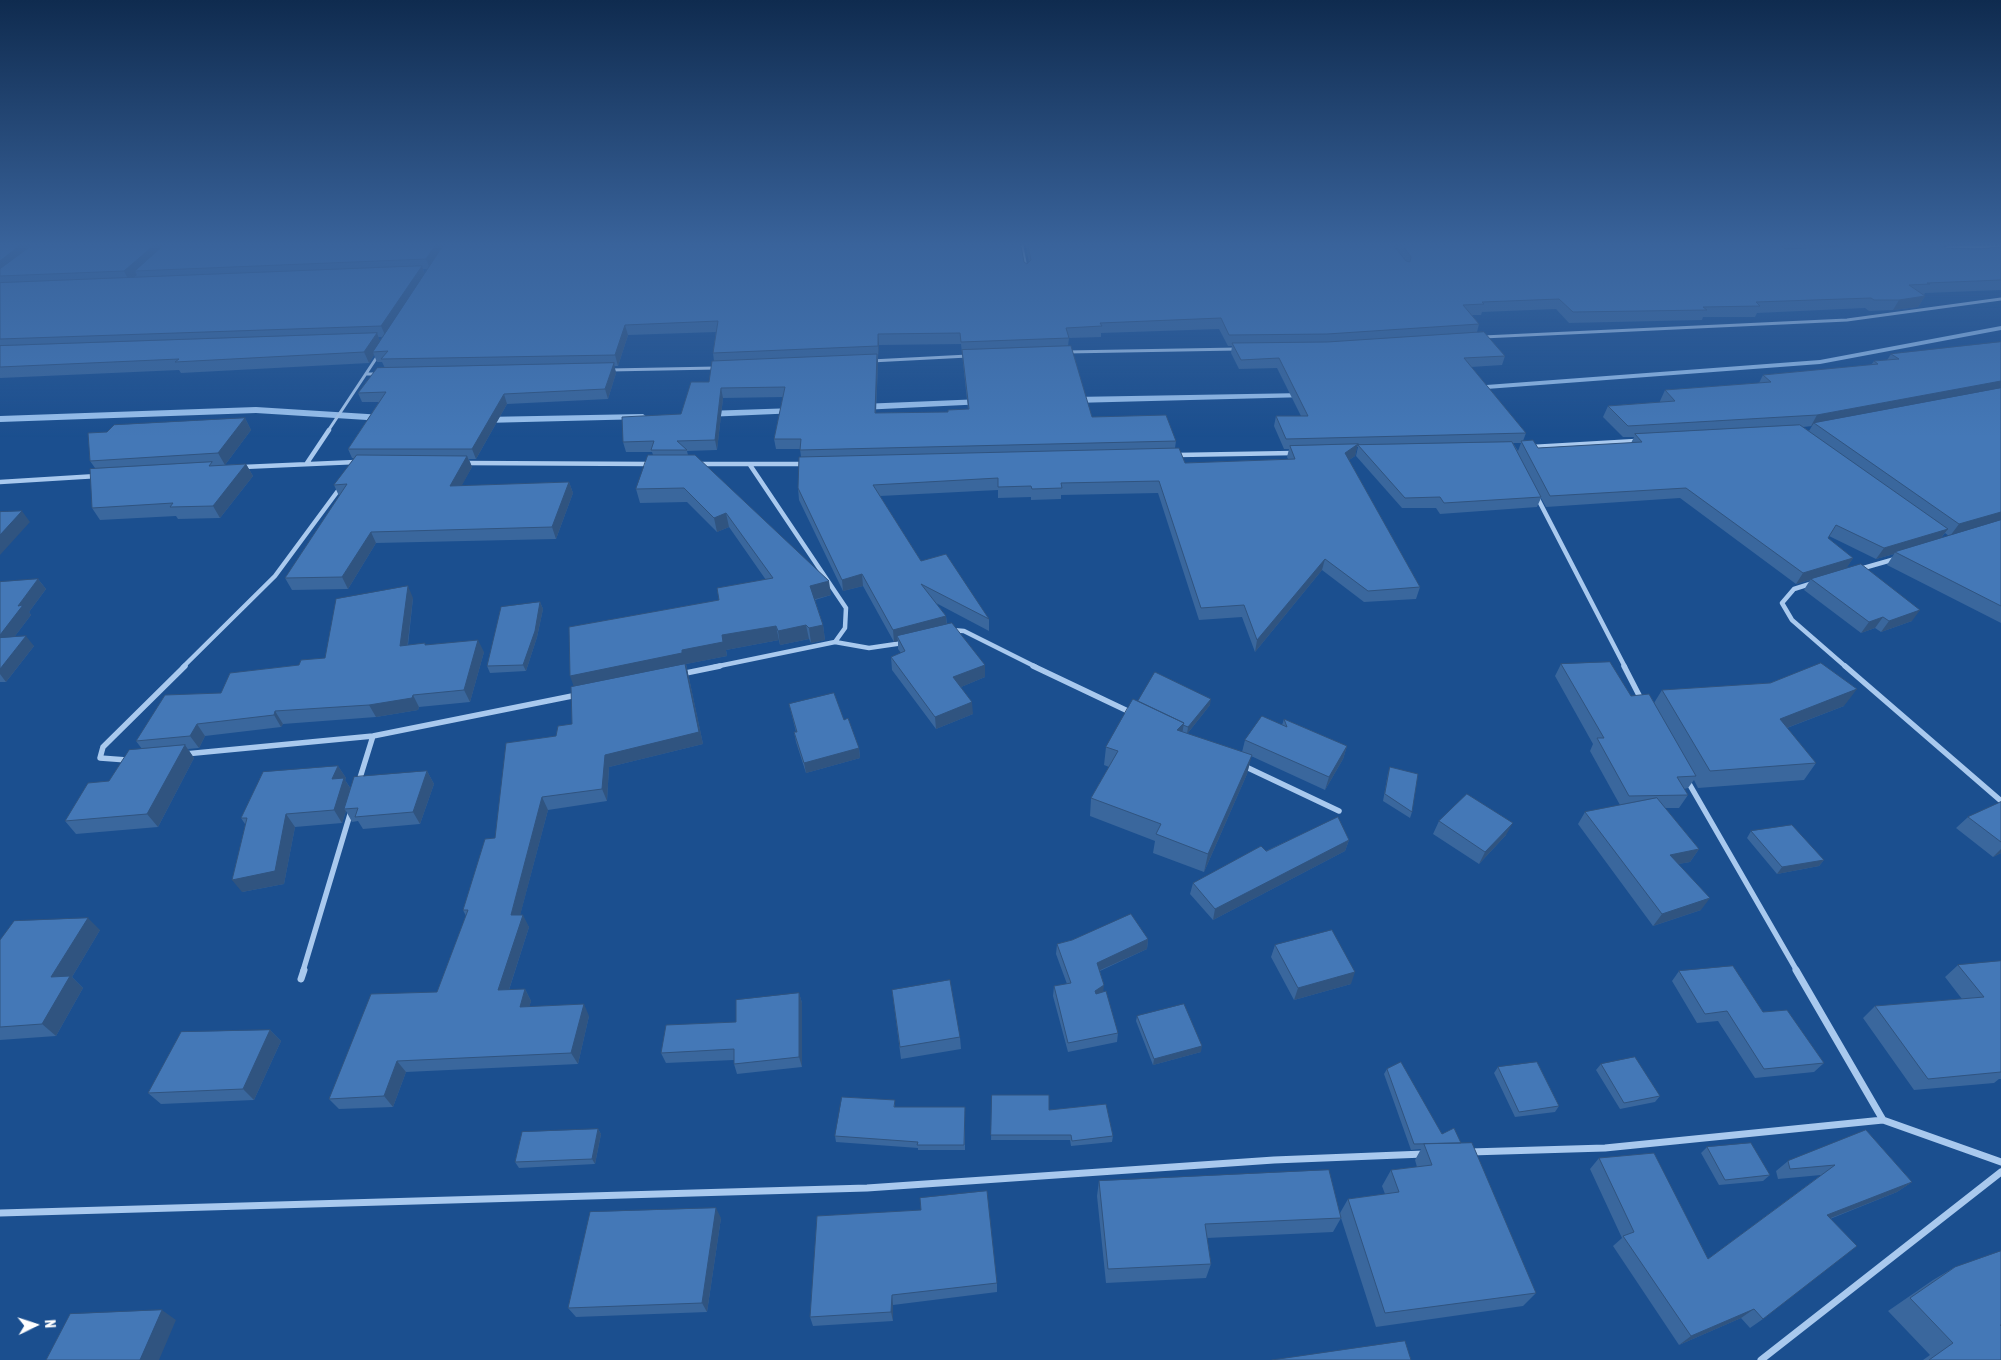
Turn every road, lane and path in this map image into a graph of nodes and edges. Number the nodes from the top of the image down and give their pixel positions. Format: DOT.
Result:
graph roads {
  1 [pos="1928,309"];
  2 [pos="1478,338"];
  3 [pos="383,347"];
  4 [pos="1246,349"];
  5 [pos="1059,352"];
  6 [pos="969,356"];
  7 [pos="870,361"];
  8 [pos="721,368"];
  9 [pos="603,370"];
  10 [pos="366,374"];
  11 [pos="386,374"];
  12 [pos="1639,441"];
  13 [pos="1521,448"];
  14 [pos="1304,453"];
  15 [pos="1175,455"];
  16 [pos="458,462"];
  17 [pos="307,463"];
  18 [pos="810,463"];
  19 [pos="653,464"];
  20 [pos="692,464"];
  21 [pos="750,465"];
  22 [pos="238,467"];
  23 [pos="354,469"];
  24 [pos="99,476"];
  25 [pos="0,482"];
  26 [pos="343,484"];
  27 [pos="1534,492"];
  28 [pos="1905,556"];
  29 [pos="1850,572"];
  30 [pos="1822,581"];
  31 [pos="941,632"];
  32 [pos="914,640"];
  33 [pos="835,642"];
  34 [pos="671,676"];
  35 [pos="585,693"];
  36 [pos="1648,711"];
  37 [pos="1141,717"];
  38 [pos="373,736"];
  39 [pos="180,755"];
  40 [pos="131,760"];
  41 [pos="1240,764"];
  42 [pos="1682,771"];
  43 [pos="356,792"];
  44 [pos="2001,801"];
  45 [pos="353,802"];
  46 [pos="1339,811"];
  47 [pos="301,979"];
  48 [pos="1883,1120"];
  49 [pos="1459,1153"];
  50 [pos="1430,1154"];
  51 [pos="2001,1162"];
  52 [pos="2001,1172"];
  53 [pos="0,1213"];
  54 [pos="1760,1360"];
  1 -- 2 [label="street"];
  3 -- 10 [label="street"];
  4 -- 5 [label="street"];
  6 -- 7 [label="street"];
  8 -- 9 [label="street"];
  10 -- 11 [label="street"];
  10 -- 17 [label="street"];
  12 -- 13 [label="street"];
  14 -- 15 [label="street"];
  16 -- 19 [label="street"];
  17 -- 22 [label="street"];
  17 -- 23 [label="street"];
  18 -- 21 [label="street"];
  20 -- 21 [label="street"];
  21 -- 33 [label="street"];
  24 -- 25 [label="street"];
  26 -- 40 [label="street"];
  27 -- 36 [label="street"];
  28 -- 29 [label="street"];
  30 -- 44 [label="street"];
  31 -- 37 [label="street"];
  32 -- 33 [label="street"];
  33 -- 34 [label="street"];
  35 -- 38 [label="street"];
  38 -- 39 [label="street"];
  38 -- 43 [label="street"];
  41 -- 46 [label="street"];
  42 -- 48 [label="street"];
  45 -- 47 [label="street"];
  48 -- 49 [label="street"];
  48 -- 51 [label="street"];
  50 -- 53 [label="street"];
  52 -- 54 [label="street"];
}
